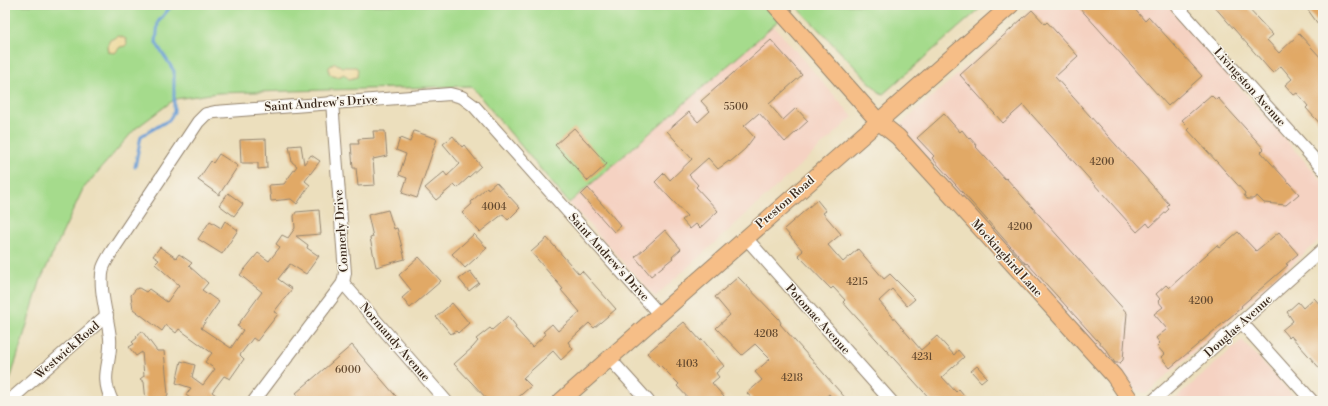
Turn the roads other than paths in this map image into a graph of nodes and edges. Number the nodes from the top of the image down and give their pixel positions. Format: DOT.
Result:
graph roads {
  1 [pos="775,5"];
  2 [pos="1011,5"];
  3 [pos="1176,5"];
  4 [pos="332,102"];
  5 [pos="878,121"];
  6 [pos="1323,169"];
  7 [pos="746,238"];
  8 [pos="1323,249"];
  9 [pos="1021,281"];
  10 [pos="343,283"];
  11 [pos="659,314"];
  12 [pos="107,315"];
  13 [pos="1242,323"];
  14 [pos="610,358"];
  15 [pos="9,401"];
  16 [pos="112,401"];
  17 [pos="254,401"];
  18 [pos="446,401"];
  19 [pos="561,401"];
  20 [pos="648,401"];
  21 [pos="891,401"];
  22 [pos="1126,401"];
  23 [pos="1131,401"];
  24 [pos="1153,401"];
  25 [pos="1312,401"];
  1 -- 5 [label="main road, Mockingbird Lane"];
  2 -- 5 [label="main road, Preston Road"];
  3 -- 6 [label="street, Livingston Avenue"];
  4 -- 10 [label="street, Connerly Drive"];
  4 -- 11 [label="street, Saint Andrew's Drive"];
  4 -- 12 [label="street, Saint Andrew's Drive"];
  5 -- 7 [label="main road, Preston Road"];
  5 -- 9 [label="main road, Mockingbird Lane"];
  7 -- 11 [label="main road, Preston Road"];
  7 -- 21 [label="street, Potomac Avenue"];
  8 -- 13 [label="street, Douglas Avenue"];
  9 -- 22 [label="main road, Mockingbird Lane"];
  9 -- 23 [label="main road, Mockingbird Lane"];
  10 -- 17 [label="street, Connerly Drive"];
  10 -- 18 [label="street, Normandy Avenue"];
  11 -- 14 [label="main road, Preston Road"];
  12 -- 15 [label="street, Westwick Road"];
  12 -- 16 [label="street, Saint Andrew's Drive"];
  13 -- 24 [label="street, Douglas Avenue"];
  13 -- 25 [label="street"];
  14 -- 19 [label="main road, Preston Road"];
  14 -- 20 [label="street"];
}
